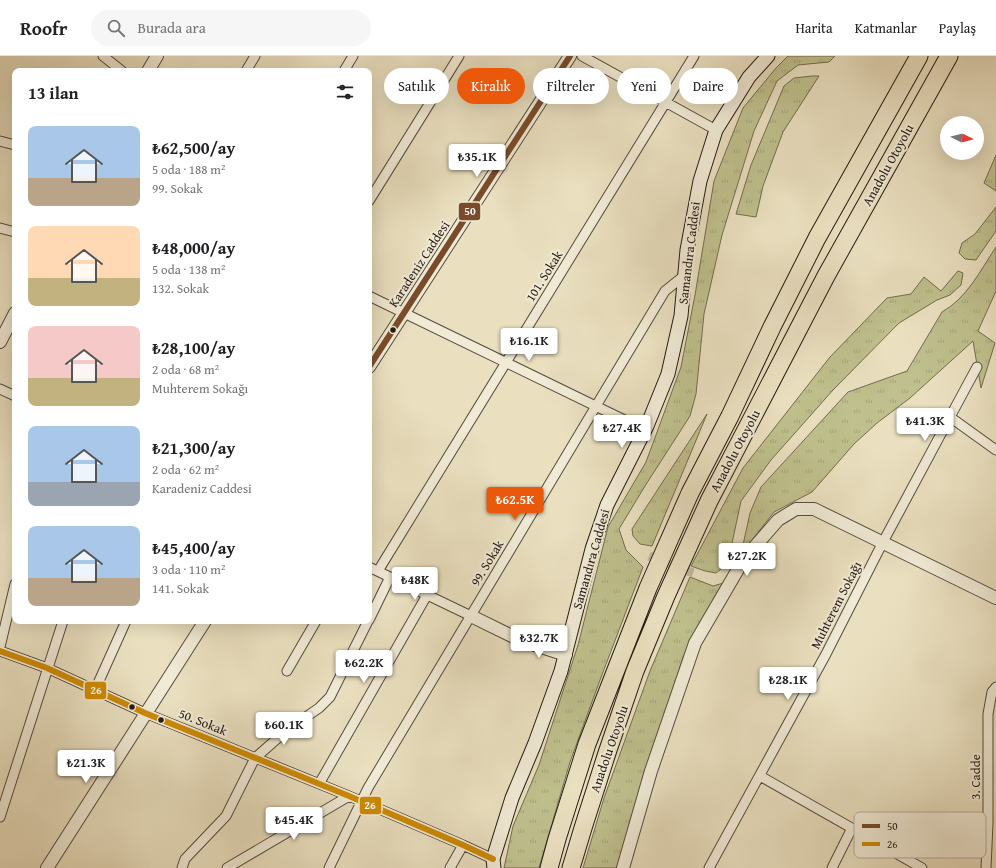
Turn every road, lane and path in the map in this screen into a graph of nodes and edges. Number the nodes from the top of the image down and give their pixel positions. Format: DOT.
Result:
graph roads {
  1 [pos="103,56"];
  2 [pos="157,56"];
  3 [pos="255,56"];
  4 [pos="353,56"];
  5 [pos="459,56"];
  6 [pos="570,56"];
  7 [pos="582,56"];
  8 [pos="694,56"];
  9 [pos="768,56"];
  10 [pos="919,56"];
  11 [pos="948,56"];
  12 [pos="118,68"];
  13 [pos="150,68"];
  14 [pos="248,68"];
  15 [pos="346,68"];
  16 [pos="617,75"];
  17 [pos="671,94"];
  18 [pos="665,104"];
  19 [pos="670,104"];
  20 [pos="716,130"];
  21 [pos="0,141"];
  22 [pos="12,144"];
  23 [pos="372,196"];
  24 [pos="0,228"];
  25 [pos="12,231"];
  26 [pos="685,275"];
  27 [pos="372,297"];
  28 [pos="404,313"];
  29 [pos="12,319"];
  30 [pos="0,342"];
  31 [pos="372,362"];
  32 [pos="506,362"];
  33 [pos="977,367"];
  34 [pos="0,389"];
  35 [pos="12,395"];
  36 [pos="596,406"];
  37 [pos="950,417"];
  38 [pos="645,430"];
  39 [pos="996,450"];
  40 [pos="883,542"];
  41 [pos="372,568"];
  42 [pos="378,571"];
  43 [pos="390,577"];
  44 [pos="427,595"];
  45 [pos="12,597"];
  46 [pos="996,598"];
  47 [pos="372,614"];
  48 [pos="471,616"];
  49 [pos="62,624"];
  50 [pos="125,624"];
  51 [pos="203,624"];
  52 [pos="314,624"];
  53 [pos="367,624"];
  54 [pos="0,647"];
  55 [pos="0,651"];
  56 [pos="566,655"];
  57 [pos="47,668"];
  58 [pos="287,671"];
  59 [pos="996,687"];
  60 [pos="95,690"];
  61 [pos="145,713"];
  62 [pos="255,758"];
  63 [pos="760,776"];
  64 [pos="319,784"];
  65 [pos="349,796"];
  66 [pos="362,802"];
  67 [pos="0,817"];
  68 [pos="852,828"];
  69 [pos="631,842"];
  70 [pos="463,844"];
  71 [pos="904,858"];
  72 [pos="491,865"];
  73 [pos="47,868"];
  74 [pos="182,868"];
  75 [pos="227,868"];
  76 [pos="329,868"];
  77 [pos="450,868"];
  78 [pos="549,868"];
  79 [pos="572,868"];
  80 [pos="623,868"];
  81 [pos="626,868"];
  82 [pos="709,868"];
  83 [pos="832,868"];
  84 [pos="922,868"];
  85 [pos="986,868"];
  1 -- 12 [label="street"];
  2 -- 13 [label="street"];
  3 -- 14 [label="street"];
  4 -- 15 [label="street"];
  5 -- 23 [label="street"];
  6 -- 28 [label="street, Karadeniz Caddesi"];
  7 -- 16 [label="street"];
  8 -- 17 [label="street, 101. Sokak"];
  9 -- 20 [label="main road, Samandıra Caddesi"];
  10 -- 78 [label="highway, Anadolu Otoyolu"];
  11 -- 79 [label="highway, Anadolu Otoyolu"];
  18 -- 32 [label="street, 101. Sokak"];
  19 -- 20 [label="street"];
  20 -- 26 [label="main road, Samandıra Caddesi"];
  21 -- 22 [label="street"];
  24 -- 25 [label="street"];
  26 -- 36 [label="street, 99. Sokak"];
  26 -- 38 [label="main road, Samandıra Caddesi"];
  27 -- 28 [label="street"];
  28 -- 31 [label="street, Karadeniz Caddesi"];
  28 -- 32 [label="street"];
  29 -- 30 [label="street"];
  32 -- 36 [label="street"];
  32 -- 42 [label="street, 101. Sokak"];
  33 -- 37 [label="street, Muhterem Sokağı"];
  34 -- 35 [label="street"];
  36 -- 38 [label="street"];
  36 -- 48 [label="street, 99. Sokak"];
  37 -- 39 [label="street"];
  37 -- 40 [label="street, Muhterem Sokağı"];
  38 -- 56 [label="main road, Samandıra Caddesi"];
  40 -- 46 [label="street"];
  40 -- 63 [label="street, Muhterem Sokağı"];
  40 -- 69 [label="street"];
  41 -- 42 [label="street"];
  42 -- 43 [label="street"];
  43 -- 44 [label="street"];
  43 -- 47 [label="street"];
  44 -- 48 [label="street"];
  44 -- 64 [label="street"];
  45 -- 54 [label="street"];
  48 -- 56 [label="street"];
  48 -- 66 [label="street, 99. Sokak"];
  49 -- 57 [label="street"];
  50 -- 60 [label="street"];
  51 -- 61 [label="street"];
  52 -- 58 [label="street"];
  53 -- 62 [label="street"];
  55 -- 57 [label="street, 50. Sokak"];
  56 -- 72 [label="main road, Samandıra Caddesi"];
  57 -- 60 [label="street, 50. Sokak"];
  57 -- 67 [label="street"];
  59 -- 85 [label="street, 3. Cadde"];
  60 -- 61 [label="street, 50. Sokak"];
  61 -- 62 [label="street, 50. Sokak"];
  61 -- 73 [label="street"];
  62 -- 64 [label="street, 50. Sokak"];
  62 -- 74 [label="street"];
  63 -- 68 [label="street"];
  63 -- 82 [label="street, Muhterem Sokağı"];
  64 -- 65 [label="street, 50. Sokak"];
  65 -- 66 [label="street, 50. Sokak"];
  65 -- 75 [label="street"];
  66 -- 70 [label="street, 50. Sokak"];
  66 -- 76 [label="street"];
  68 -- 83 [label="street"];
  69 -- 80 [label="street"];
  69 -- 81 [label="street"];
  70 -- 72 [label="street, 50. Sokak"];
  70 -- 77 [label="street"];
  71 -- 84 [label="street"];
}
